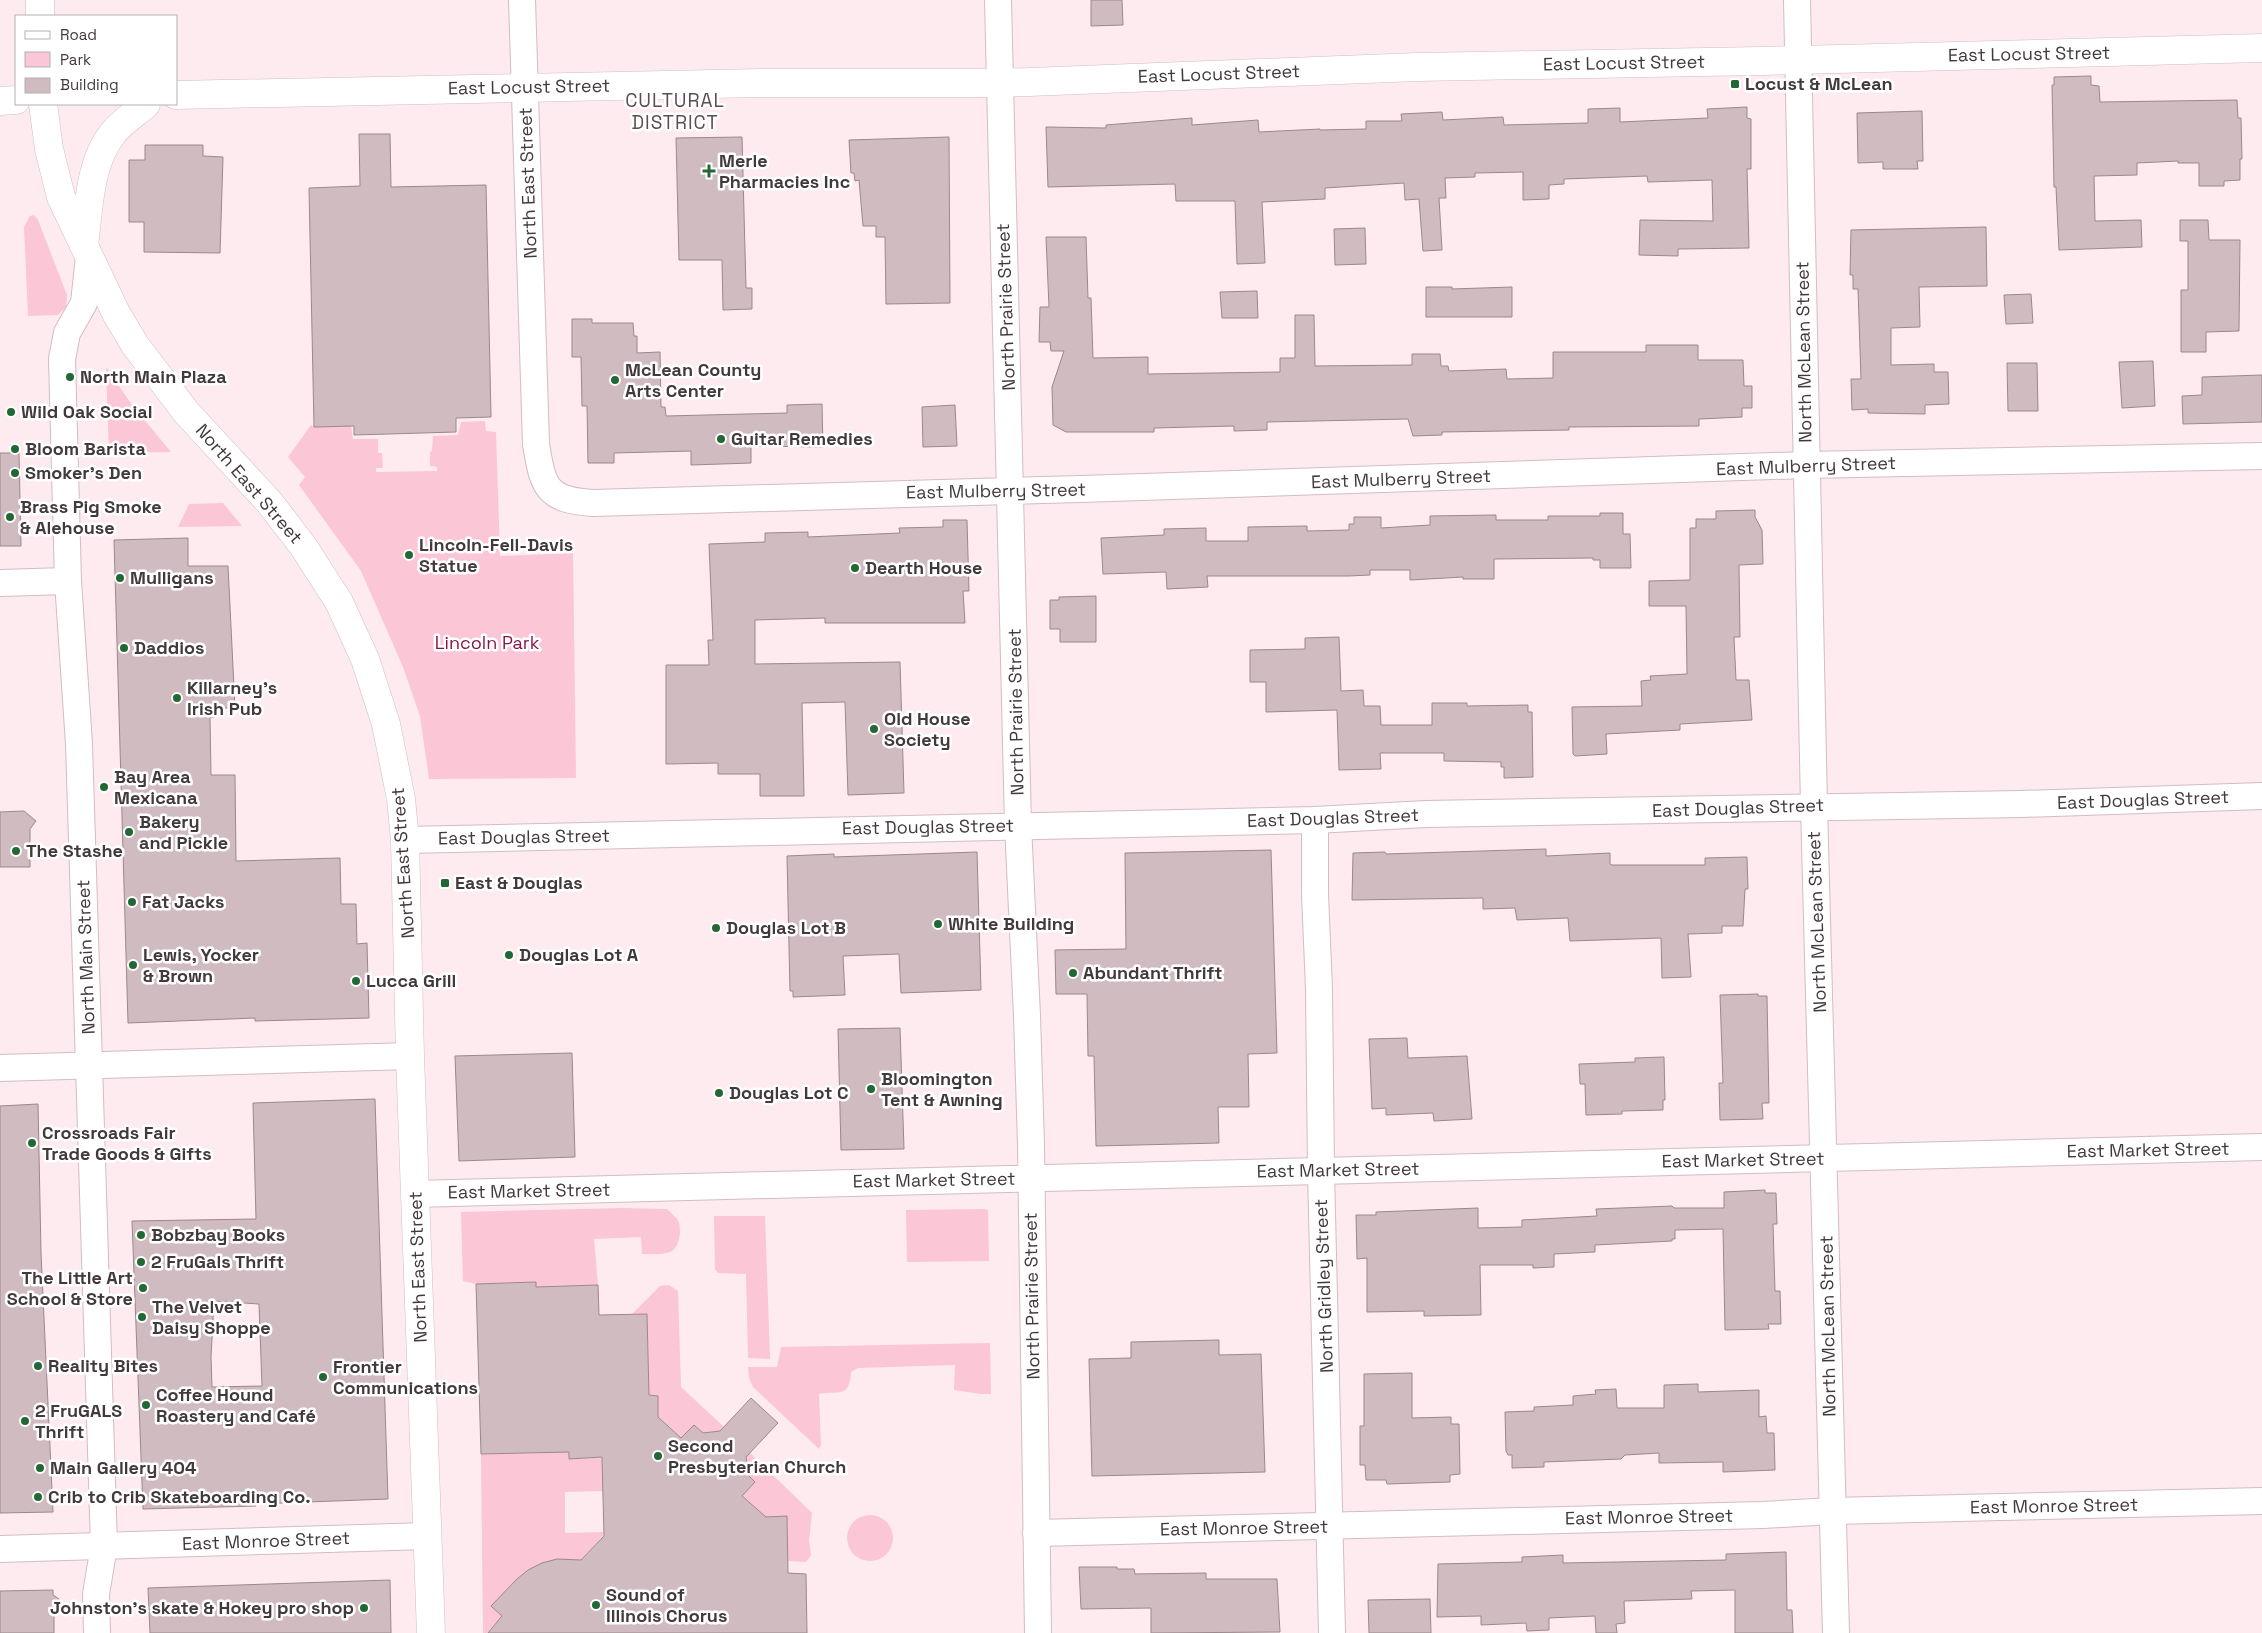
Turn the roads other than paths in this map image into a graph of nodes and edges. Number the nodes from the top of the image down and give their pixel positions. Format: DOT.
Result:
graph roads {
  1 [pos="40,0"];
  2 [pos="522,0"];
  3 [pos="998,0"];
  4 [pos="1797,0"];
  5 [pos="40,15"];
  6 [pos="2262,48"];
  7 [pos="1799,60"];
  8 [pos="1000,82"];
  9 [pos="525,86"];
  10 [pos="178,95"];
  11 [pos="15,100"];
  12 [pos="0,101"];
  13 [pos="43,105"];
  14 [pos="145,105"];
  15 [pos="87,251"];
  16 [pos="2262,456"];
  17 [pos="1806,465"];
  18 [pos="546,485"];
  19 [pos="1012,491"];
  20 [pos="68,581"];
  21 [pos="0,583"];
  22 [pos="2262,796"];
  23 [pos="1814,806"];
  24 [pos="1315,820"];
  25 [pos="1018,825"];
  26 [pos="405,840"];
  27 [pos="410,1056"];
  28 [pos="89,1065"];
  29 [pos="0,1068"];
  30 [pos="2262,1147"];
  31 [pos="1824,1158"];
  32 [pos="1321,1171"];
  33 [pos="1030,1178"];
  34 [pos="415,1194"];
  35 [pos="2262,1501"];
  36 [pos="1832,1511"];
  37 [pos="1330,1526"];
  38 [pos="1036,1533"];
  39 [pos="427,1536"];
  40 [pos="104,1546"];
  41 [pos="0,1549"];
  42 [pos="96,1633"];
  43 [pos="431,1633"];
  44 [pos="1038,1633"];
  45 [pos="1332,1633"];
  46 [pos="1836,1633"];
  1 -- 5 [label="main road"];
  2 -- 9 [label="street, North East Street"];
  3 -- 8 [label="street, North Prairie Street"];
  4 -- 7 [label="street, North McLean Street"];
  6 -- 7 [label="main road, East Locust Street"];
  7 -- 8 [label="main road, East Locust Street"];
  7 -- 17 [label="street, North McLean Street"];
  8 -- 9 [label="main road, East Locust Street"];
  8 -- 19 [label="street, North Prairie Street"];
  9 -- 10 [label="main road, East Locust Street"];
  9 -- 18 [label="street, North East Street"];
  11 -- 12 [label="main road"];
  13 -- 15 [label="main road, North East Street"];
  14 -- 15 [label="main road"];
  15 -- 20 [label="street, North Main Street"];
  15 -- 26 [label="main road, North East Street"];
  16 -- 17 [label="street, East Mulberry Street"];
  17 -- 19 [label="street, East Mulberry Street"];
  17 -- 23 [label="street, North McLean Street"];
  18 -- 19 [label="street, East Mulberry Street"];
  19 -- 25 [label="street, North Prairie Street"];
  20 -- 21 [label="street"];
  20 -- 28 [label="street, North Main Street"];
  22 -- 23 [label="street, East Douglas Street"];
  23 -- 24 [label="street, East Douglas Street"];
  23 -- 31 [label="street, North McLean Street"];
  24 -- 25 [label="street, East Douglas Street"];
  24 -- 32 [label="street, North Gridley Street"];
  25 -- 26 [label="street, East Douglas Street"];
  25 -- 33 [label="street, North Prairie Street"];
  26 -- 27 [label="main road, North East Street"];
  27 -- 28 [label="street"];
  27 -- 34 [label="main road, North East Street"];
  28 -- 29 [label="street"];
  28 -- 40 [label="street, North Main Street"];
  30 -- 31 [label="street, East Market Street"];
  31 -- 32 [label="street, East Market Street"];
  31 -- 36 [label="street, North McLean Street"];
  32 -- 33 [label="street, East Market Street"];
  32 -- 37 [label="street, North Gridley Street"];
  33 -- 34 [label="street, East Market Street"];
  33 -- 38 [label="street, North Prairie Street"];
  34 -- 39 [label="main road, North East Street"];
  35 -- 36 [label="street, East Monroe Street"];
  36 -- 37 [label="street, East Monroe Street"];
  36 -- 46 [label="street, North McLean Street"];
  37 -- 38 [label="street, East Monroe Street"];
  37 -- 45 [label="street, North Gridley Street"];
  38 -- 44 [label="street, North Prairie Street"];
  39 -- 40 [label="street, East Monroe Street"];
  39 -- 43 [label="main road, North East Street"];
  40 -- 41 [label="street, East Monroe Street"];
  40 -- 42 [label="street, North Main Street"];
}
